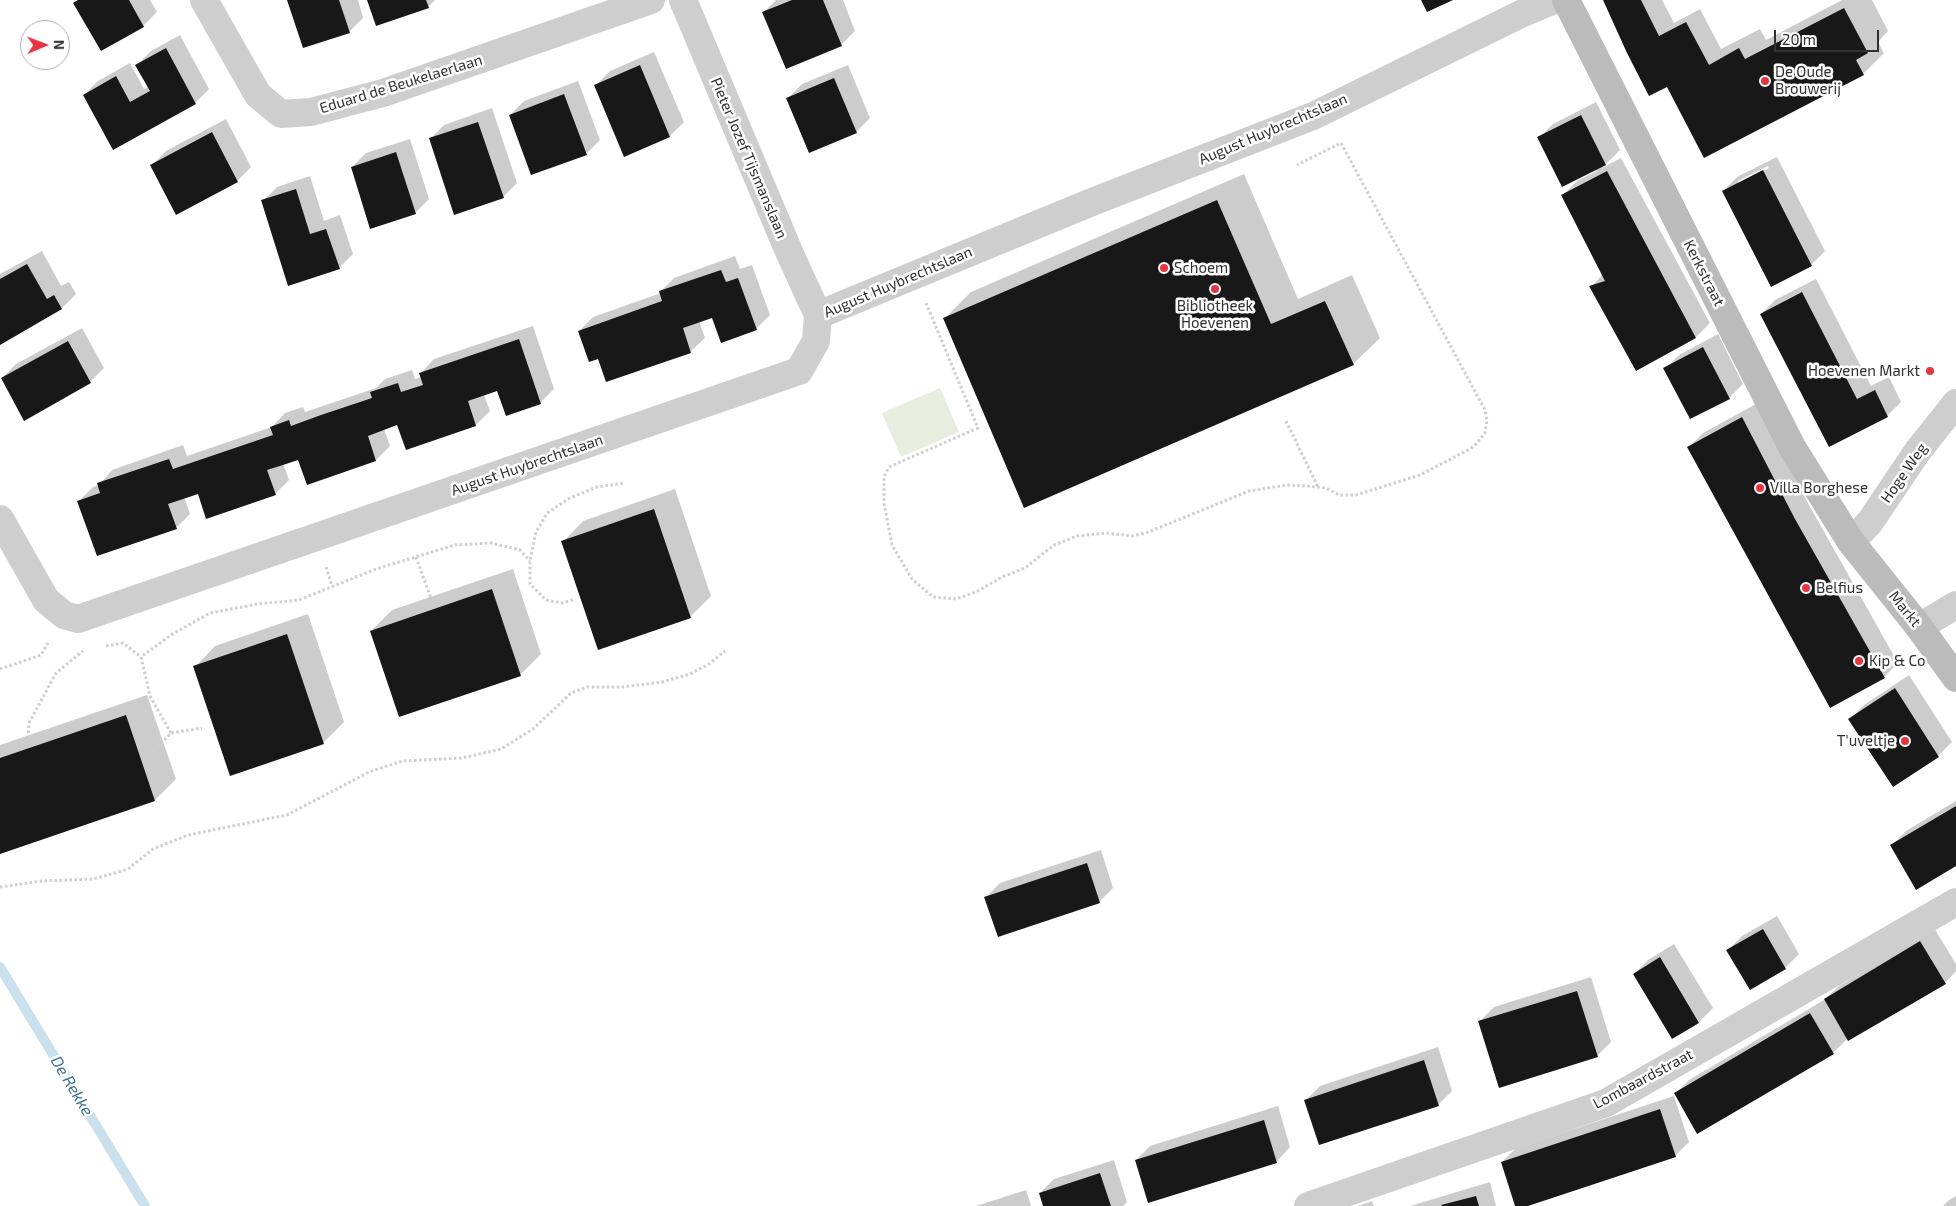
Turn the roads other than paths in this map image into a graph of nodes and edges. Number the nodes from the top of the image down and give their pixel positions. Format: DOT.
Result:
graph roads {
  1 [pos="204,0"];
  2 [pos="651,0"];
  3 [pos="683,0"];
  4 [pos="1554,0"];
  5 [pos="1566,0"];
  6 [pos="818,315"];
  7 [pos="1956,403"];
  8 [pos="0,519"];
  9 [pos="1851,542"];
  10 [pos="1956,606"];
  11 [pos="1919,627"];
  12 [pos="1956,678"];
  13 [pos="1956,902"];
  14 [pos="1308,1206"];
  1 -- 2 [label="street, Eduard de Beukelaerlaan"];
  3 -- 6 [label="street, Pieter Jozef Tijsmanslaan"];
  4 -- 6 [label="street, August Huybrechtslaan"];
  5 -- 9 [label="main road, Kerkstraat"];
  6 -- 8 [label="street, August Huybrechtslaan"];
  7 -- 9 [label="street, Hoge Weg"];
  9 -- 11 [label="main road, Markt"];
  10 -- 11 [label="street"];
  11 -- 12 [label="main road, Markt"];
  13 -- 14 [label="street, Lombaardstraat"];
}
